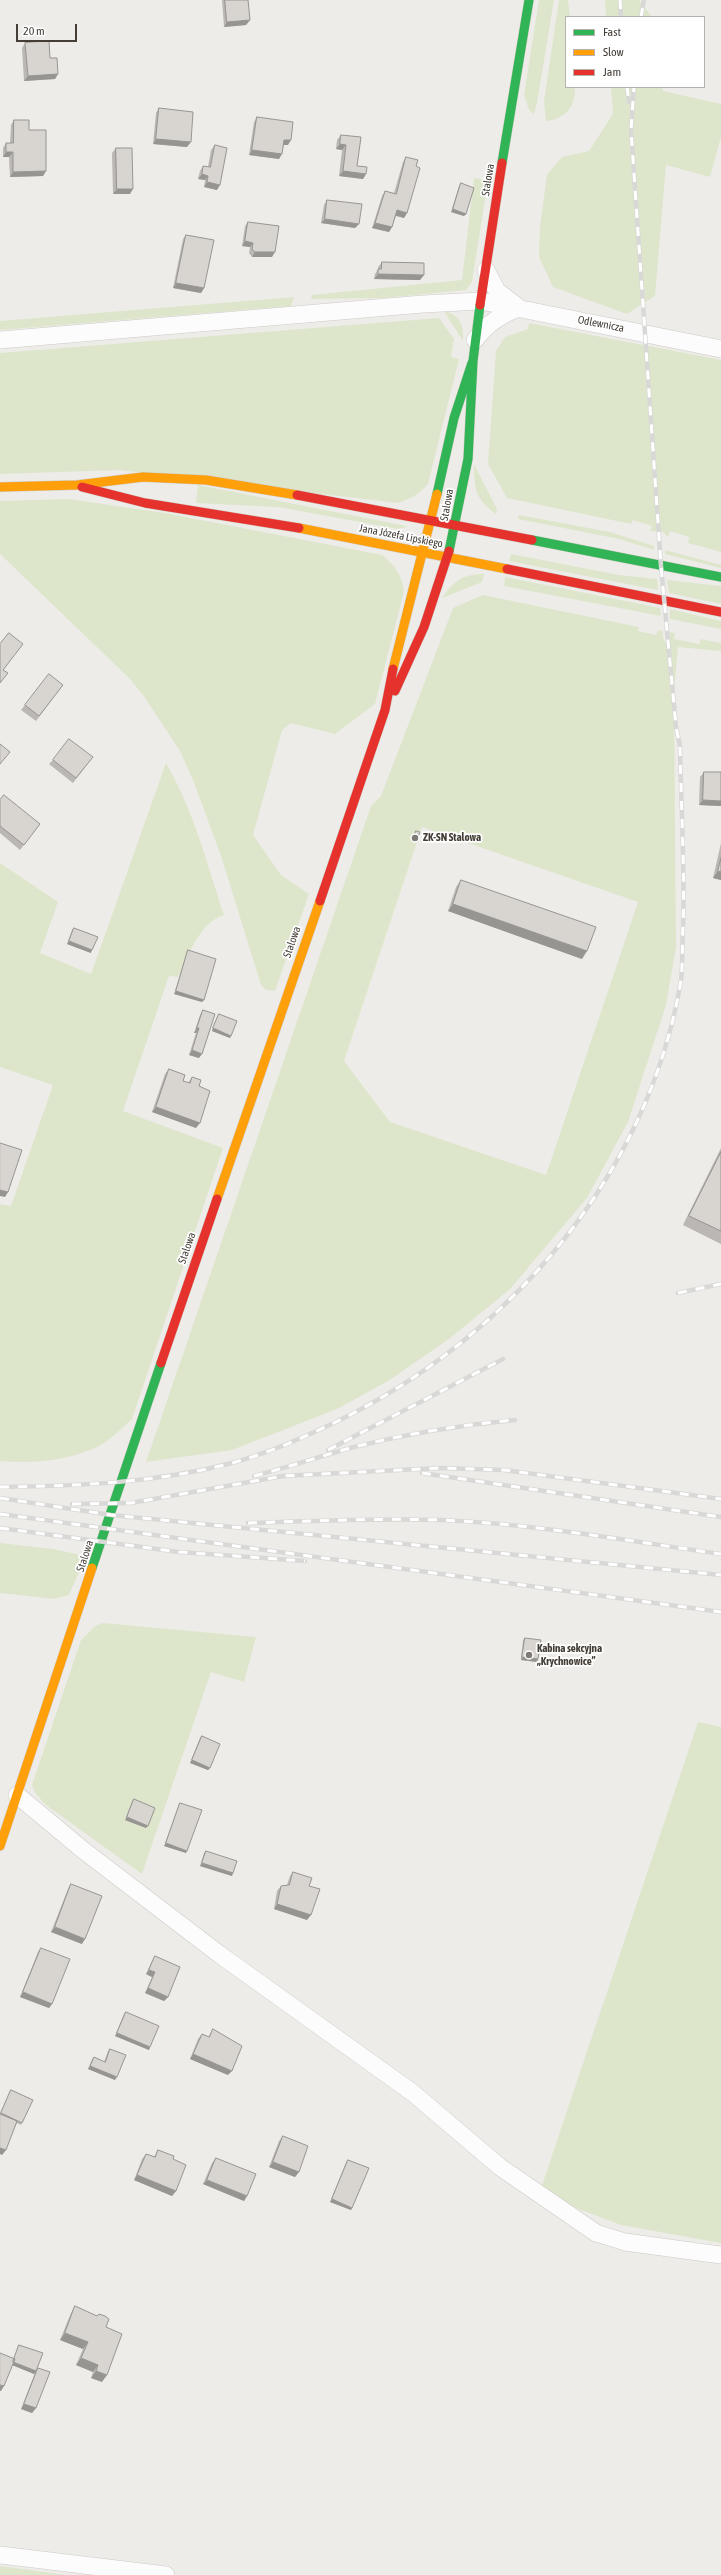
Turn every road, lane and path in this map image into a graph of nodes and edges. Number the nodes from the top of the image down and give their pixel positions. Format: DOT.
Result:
graph roads {
  1 [pos="529,0"];
  2 [pos="486,270"];
  3 [pos="481,301"];
  4 [pos="520,308"];
  5 [pos="0,340"];
  6 [pos="475,340"];
  7 [pos="721,349"];
  8 [pos="472,363"];
  9 [pos="77,485"];
  10 [pos="0,486"];
  11 [pos="430,521"];
  12 [pos="456,526"];
  13 [pos="423,552"];
  14 [pos="450,558"];
  15 [pos="721,577"];
  16 [pos="721,612"];
  17 [pos="385,710"];
  18 [pos="17,1795"];
  19 [pos="0,1846"];
  20 [pos="721,2256"];
  21 [pos="0,2555"];
  22 [pos="166,2575"];
  1 -- 2 [label="street, Stalowa"];
  2 -- 3 [label="street, Stalowa"];
  2 -- 4 [label="street"];
  3 -- 4 [label="street, Odlewnicza"];
  3 -- 5 [label="street, Odlewnicza"];
  3 -- 6 [label="street, Stalowa"];
  4 -- 6 [label="street"];
  4 -- 7 [label="street, Odlewnicza"];
  6 -- 8 [label="street, Stalowa"];
  8 -- 11 [label="street, Stalowa"];
  8 -- 12 [label="street, Stalowa"];
  9 -- 10 [label="street, Jana Józefa Lipskiego"];
  9 -- 11 [label="street, Jana Józefa Lipskiego"];
  9 -- 13 [label="street, Jana Józefa Lipskiego"];
  11 -- 12 [label="street, Jana Józefa Lipskiego"];
  11 -- 13 [label="street, Stalowa"];
  12 -- 14 [label="street, Stalowa"];
  12 -- 15 [label="street, Jana Józefa Lipskiego"];
  13 -- 14 [label="street, Jana Józefa Lipskiego"];
  13 -- 17 [label="street, Stalowa"];
  14 -- 16 [label="street, Jana Józefa Lipskiego"];
  14 -- 17 [label="street, Stalowa"];
  17 -- 18 [label="street, Stalowa"];
  18 -- 19 [label="street, Stalowa"];
  18 -- 20 [label="street"];
  21 -- 22 [label="street"];
}
